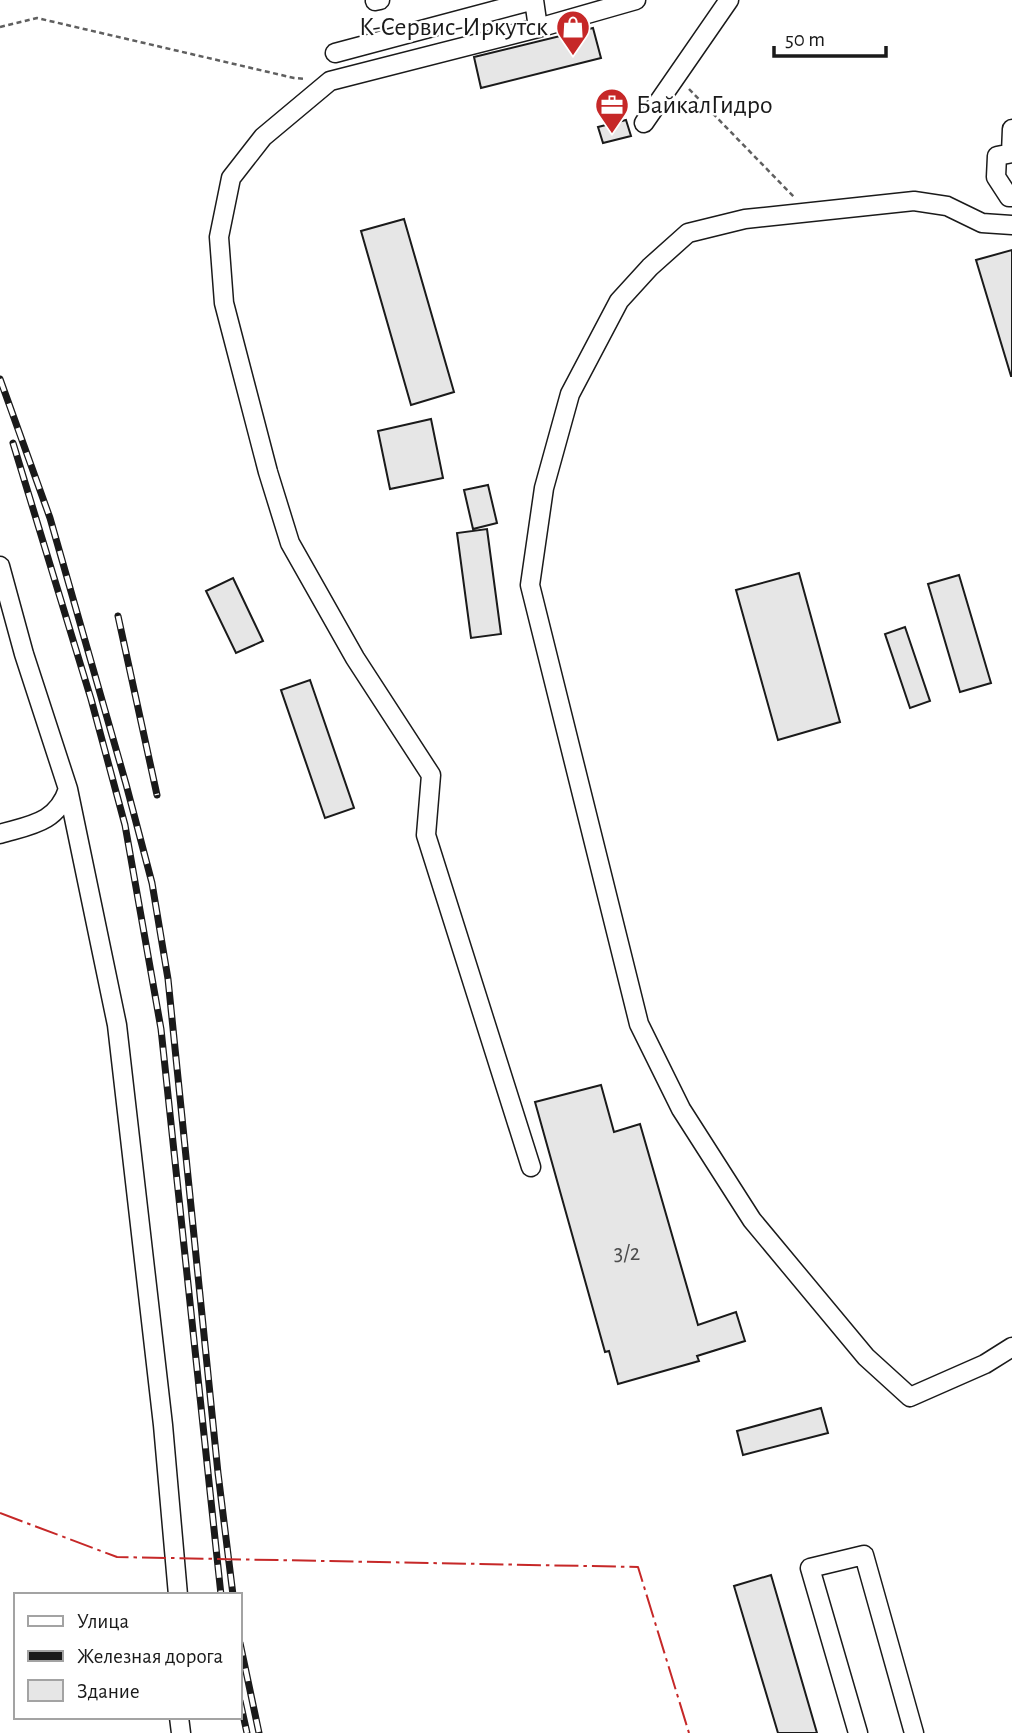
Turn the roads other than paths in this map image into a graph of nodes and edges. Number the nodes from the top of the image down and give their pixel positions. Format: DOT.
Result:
graph roads {
  1 [pos="636,0"];
  2 [pos="729,0"];
  3 [pos="500,4"];
  4 [pos="538,28"];
  5 [pos="335,53"];
  6 [pos="644,122"];
  7 [pos="1012,129"];
  8 [pos="1012,153"];
  9 [pos="1012,197"];
  10 [pos="1012,225"];
  11 [pos="0,566"];
  12 [pos="68,789"];
  13 [pos="0,834"];
  14 [pos="531,1167"];
  15 [pos="1012,1347"];
  16 [pos="178,1593"];
  17 [pos="858,1733"];
  18 [pos="914,1733"];
  1 -- 4 [label="lane"];
  2 -- 6 [label="lane"];
  3 -- 4 [label="lane"];
  3 -- 5 [label="lane"];
  4 -- 14 [label="lane"];
  7 -- 8 [label="lane"];
  8 -- 9 [label="lane"];
  10 -- 15 [label="lane"];
  11 -- 12 [label="lane"];
  12 -- 13 [label="lane"];
  12 -- 16 [label="lane"];
  17 -- 18 [label="lane"];
}
